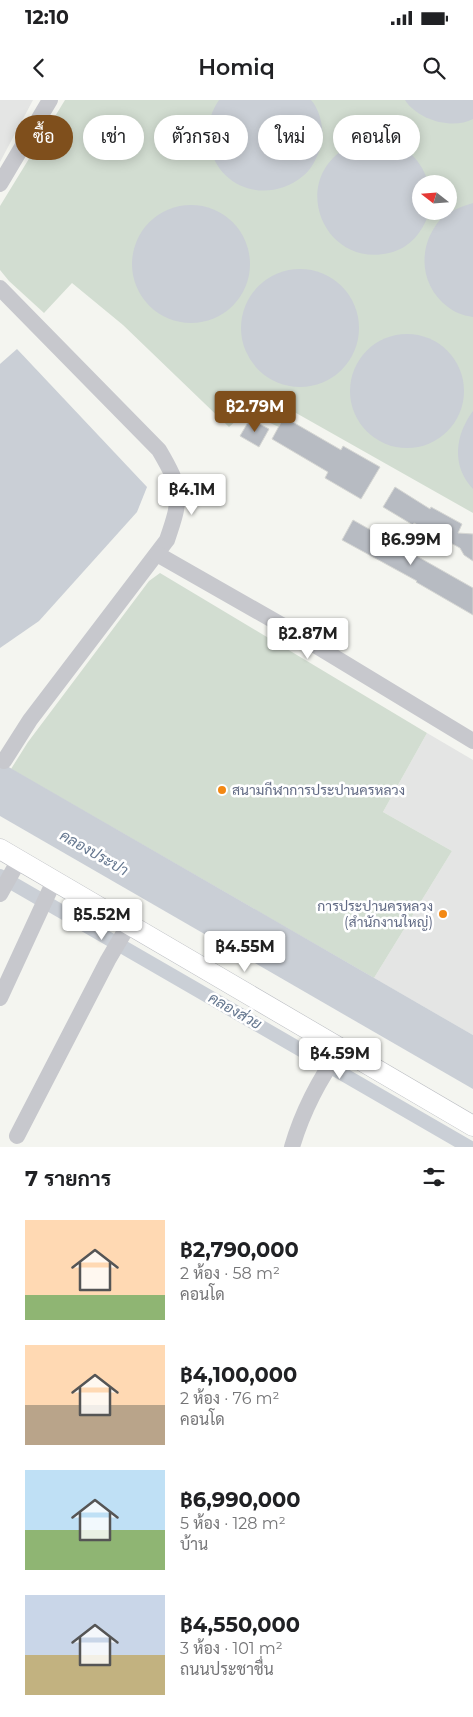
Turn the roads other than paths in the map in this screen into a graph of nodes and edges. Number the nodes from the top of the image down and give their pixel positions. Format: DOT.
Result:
graph roads {
  1 [pos="50,100"];
  2 [pos="0,184"];
  3 [pos="0,288"];
  4 [pos="158,554"];
  5 [pos="473,741"];
  6 [pos="4,761"];
  7 [pos="0,849"];
  8 [pos="15,867"];
  9 [pos="51,887"];
  10 [pos="0,894"];
  11 [pos="125,932"];
  12 [pos="0,998"];
  13 [pos="337,1054"];
  14 [pos="473,1126"];
  15 [pos="17,1136"];
  16 [pos="292,1147"];
  1 -- 2 [label="street"];
  3 -- 4 [label="street"];
  4 -- 5 [label="street"];
  4 -- 6 [label="street"];
  7 -- 8 [label="main road"];
  8 -- 9 [label="main road"];
  8 -- 10 [label="street"];
  9 -- 11 [label="main road"];
  9 -- 12 [label="street"];
  11 -- 13 [label="main road"];
  11 -- 15 [label="street"];
  13 -- 14 [label="main road"];
  13 -- 16 [label="street"];
}
